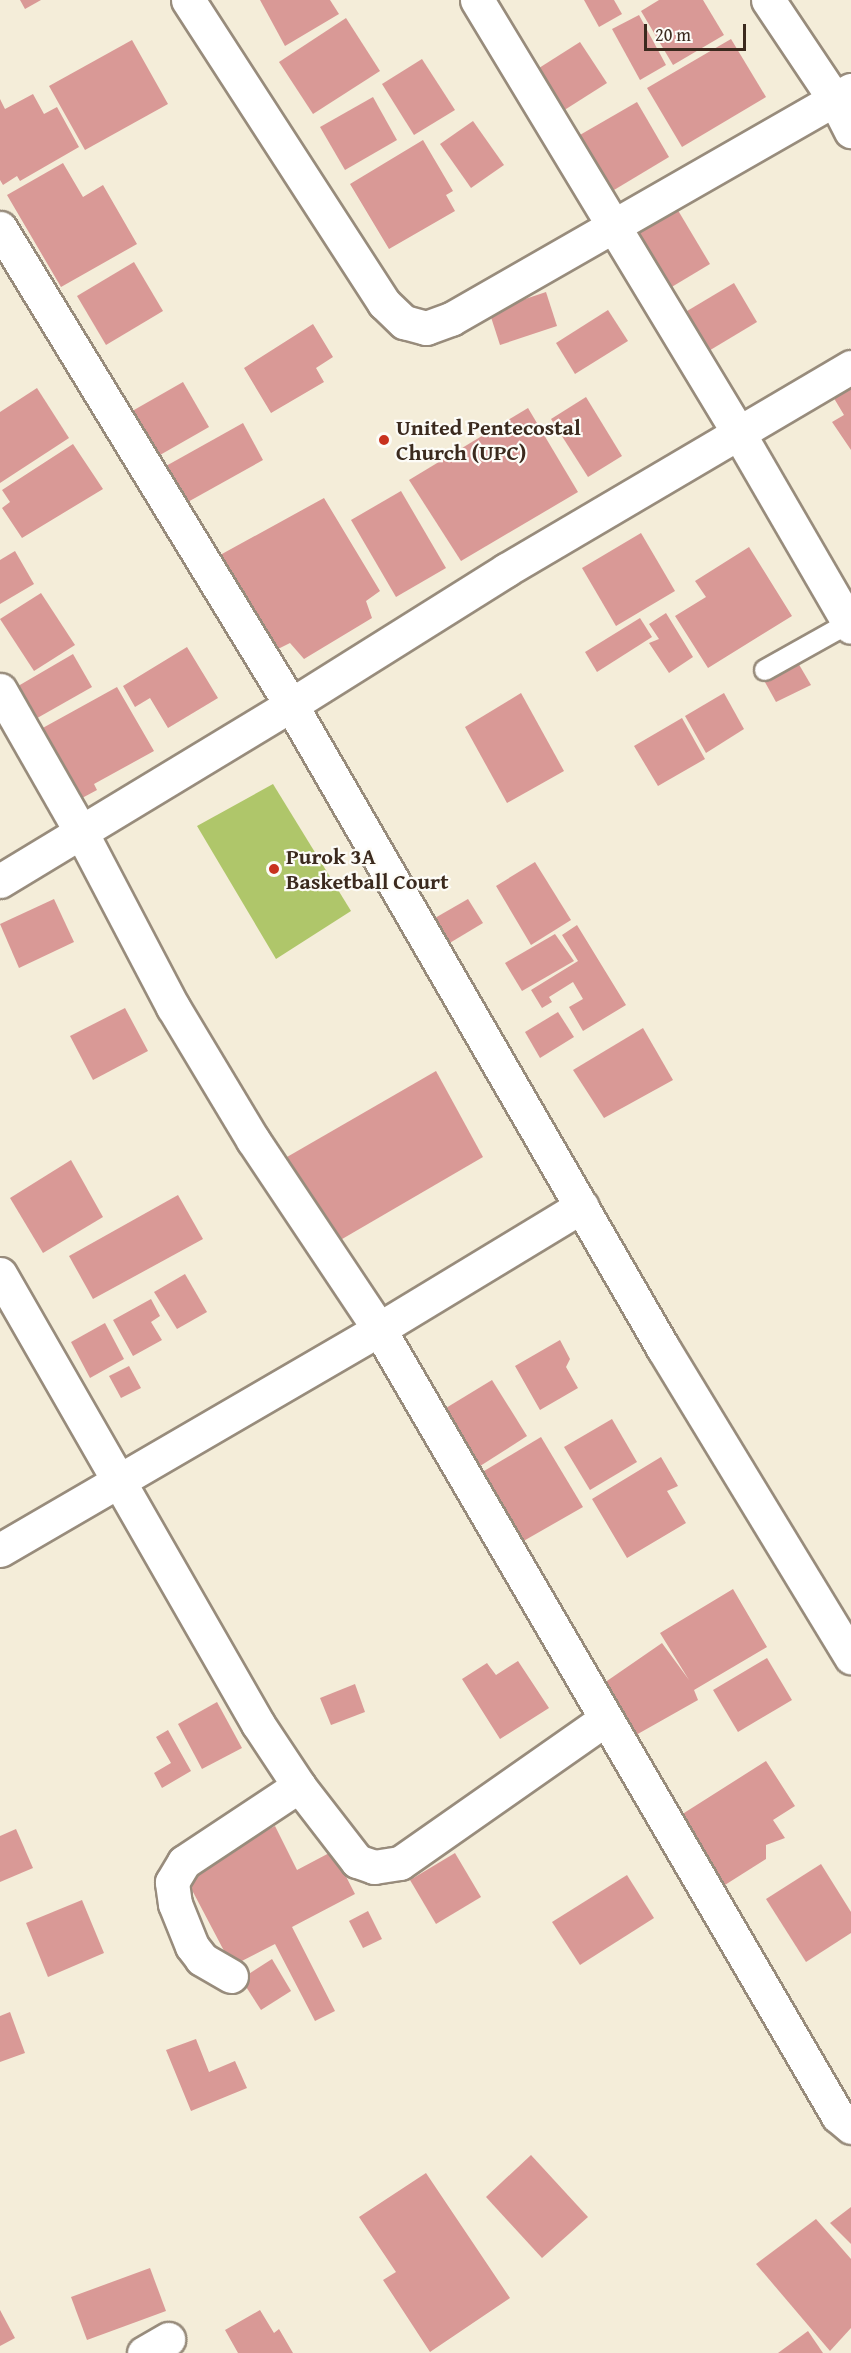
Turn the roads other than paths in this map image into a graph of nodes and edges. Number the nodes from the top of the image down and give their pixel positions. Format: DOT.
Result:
graph roads {
  1 [pos="188,0"];
  2 [pos="477,0"];
  3 [pos="768,0"];
  4 [pos="843,95"];
  5 [pos="851,131"];
  6 [pos="613,226"];
  7 [pos="0,228"];
  8 [pos="851,367"];
  9 [pos="738,432"];
  10 [pos="850,625"];
  11 [pos="765,670"];
  12 [pos="0,690"];
  13 [pos="291,705"];
  14 [pos="81,832"];
  15 [pos="0,881"];
  16 [pos="582,1206"];
  17 [pos="0,1274"];
  18 [pos="380,1329"];
  19 [pos="119,1480"];
  20 [pos="0,1550"];
  21 [pos="851,1657"];
  22 [pos="606,1719"];
  23 [pos="299,1786"];
  24 [pos="231,1976"];
  25 [pos="851,2127"];
  1 -- 6 [label="street"];
  2 -- 6 [label="street"];
  3 -- 4 [label="street"];
  4 -- 5 [label="street"];
  4 -- 6 [label="street"];
  6 -- 9 [label="street"];
  7 -- 13 [label="street"];
  8 -- 9 [label="street"];
  9 -- 10 [label="street"];
  9 -- 13 [label="street"];
  10 -- 11 [label="lane"];
  12 -- 14 [label="street"];
  13 -- 14 [label="street"];
  13 -- 16 [label="street"];
  14 -- 15 [label="street"];
  14 -- 18 [label="street"];
  16 -- 18 [label="street"];
  16 -- 21 [label="street"];
  17 -- 19 [label="street"];
  18 -- 19 [label="street"];
  18 -- 22 [label="street"];
  19 -- 20 [label="street"];
  19 -- 23 [label="street"];
  22 -- 23 [label="street"];
  22 -- 25 [label="street"];
  23 -- 24 [label="street"];
}
